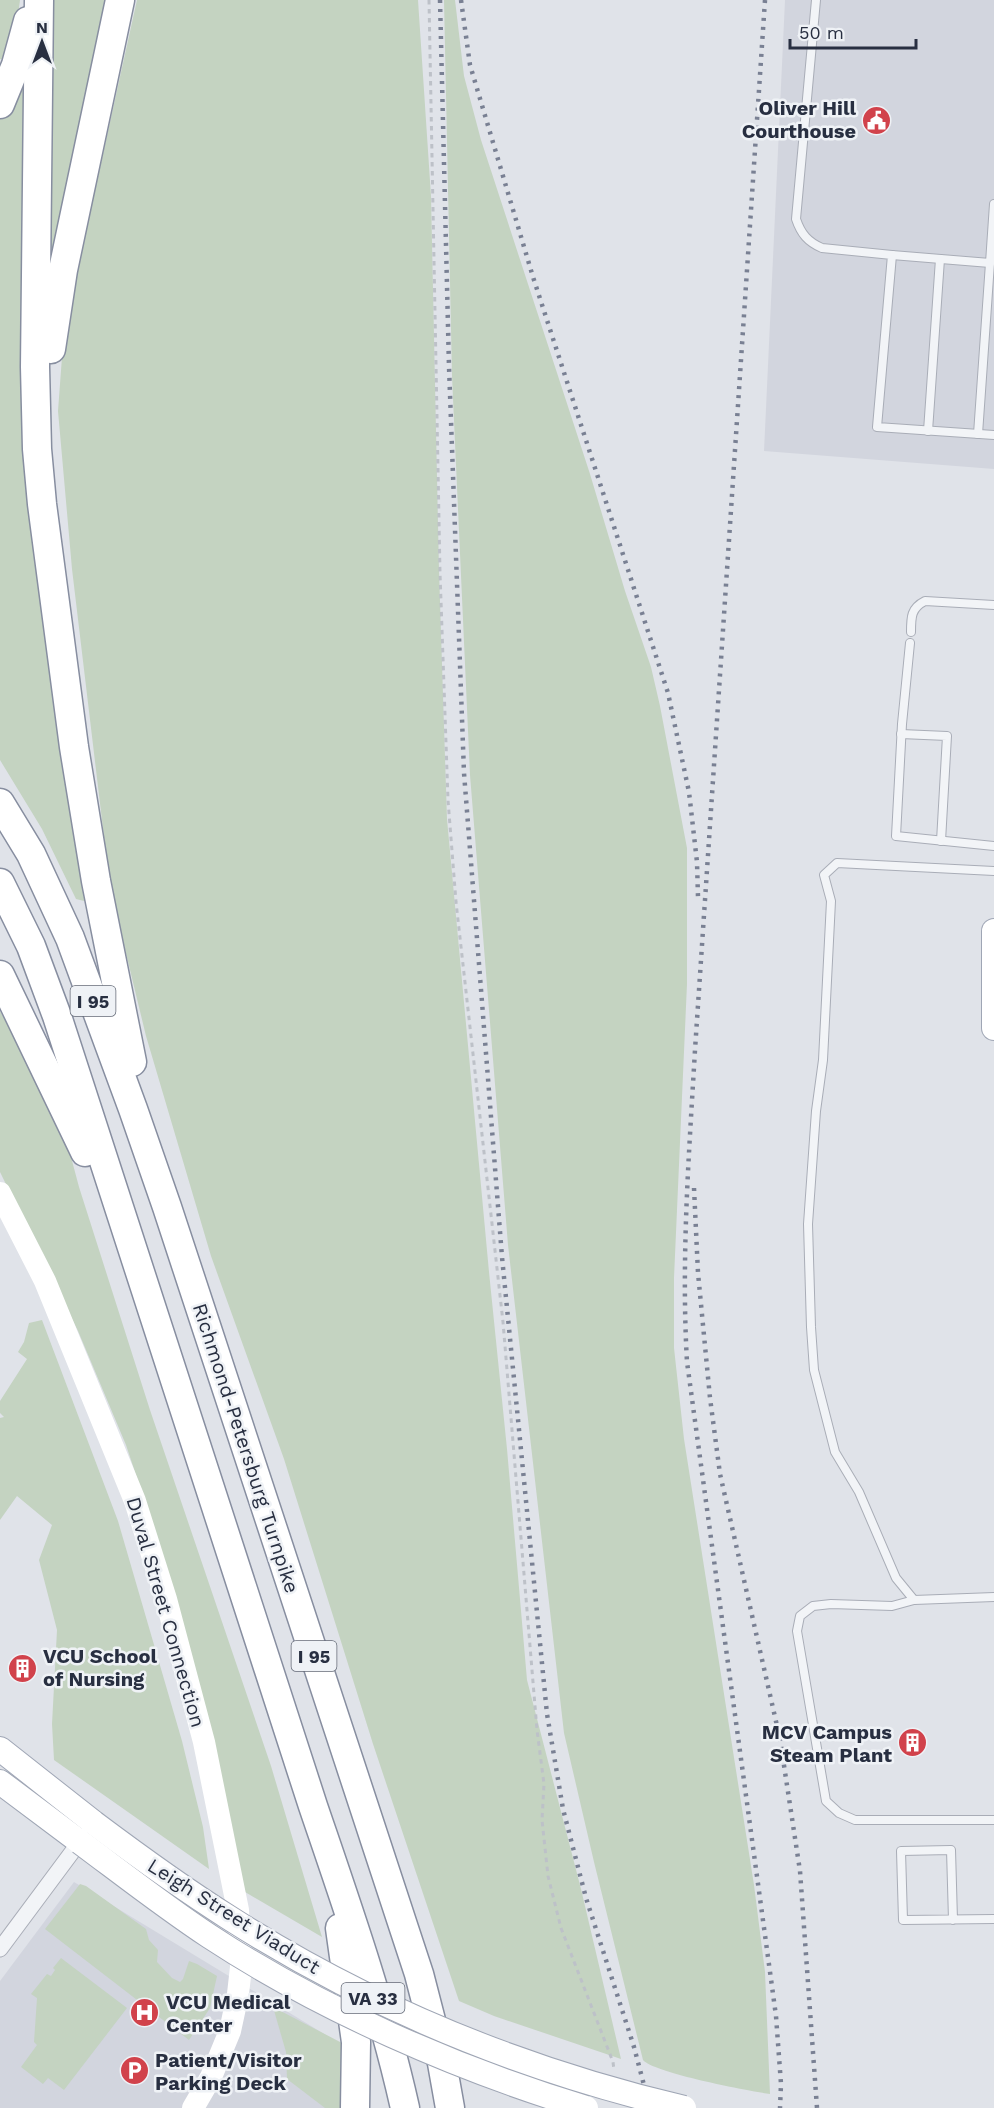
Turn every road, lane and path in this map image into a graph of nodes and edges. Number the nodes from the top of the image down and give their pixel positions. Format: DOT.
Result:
graph roads {
  1 [pos="32,0"];
  2 [pos="39,0"];
  3 [pos="120,0"];
  4 [pos="429,0"];
  5 [pos="816,0"];
  6 [pos="0,104"];
  7 [pos="994,204"];
  8 [pos="892,255"];
  9 [pos="940,259"];
  10 [pos="990,262"];
  11 [pos="928,431"];
  12 [pos="978,434"];
  13 [pos="994,435"];
  14 [pos="42,504"];
  15 [pos="994,605"];
  16 [pos="911,632"];
  17 [pos="910,643"];
  18 [pos="901,734"];
  19 [pos="0,803"];
  20 [pos="941,841"];
  21 [pos="994,846"];
  22 [pos="994,871"];
  23 [pos="0,883"];
  24 [pos="994,931"];
  25 [pos="0,975"];
  26 [pos="994,1028"];
  27 [pos="0,1193"];
  28 [pos="167,1207"];
  29 [pos="127,1234"];
  30 [pos="994,1597"];
  31 [pos="914,1600"];
  32 [pos="0,1749"];
  33 [pos="0,1782"];
  34 [pos="313,1806"];
  35 [pos="994,1820"];
  36 [pos="87,1832"];
  37 [pos="994,1919"];
  38 [pos="953,1920"];
  39 [pos="0,1949"];
  40 [pos="614,2073"];
  41 [pos="193,2108"];
  42 [pos="355,2108"];
  43 [pos="405,2108"];
  44 [pos="450,2108"];
  45 [pos="586,2108"];
  46 [pos="684,2108"];
  1 -- 6 [label="highway"];
  2 -- 14 [label="highway"];
  3 -- 14 [label="highway"];
  4 -- 40 [label="path"];
  5 -- 8 [label="lane"];
  7 -- 10 [label="lane"];
  8 -- 9 [label="lane"];
  8 -- 11 [label="lane"];
  9 -- 10 [label="lane"];
  9 -- 11 [label="lane"];
  10 -- 12 [label="lane"];
  11 -- 12 [label="lane"];
  12 -- 13 [label="lane"];
  14 -- 28 [label="highway"];
  15 -- 16 [label="lane"];
  17 -- 18 [label="lane"];
  18 -- 20 [label="lane"];
  18 -- 20 [label="lane"];
  19 -- 28 [label="highway, Richmond-Petersburg Turnpike / I 95"];
  20 -- 21 [label="lane"];
  22 -- 31 [label="lane"];
  23 -- 29 [label="highway, I 95"];
  24 -- 26 [label="main road"];
  25 -- 29 [label="highway"];
  27 -- 41 [label="street, Duval Street Connection"];
  28 -- 44 [label="highway, Richmond-Petersburg Turnpike / I 95"];
  29 -- 34 [label="highway, I 95"];
  30 -- 31 [label="lane"];
  31 -- 35 [label="lane"];
  32 -- 36 [label="main road, VA 33"];
  33 -- 36 [label="main road, VA 33"];
  34 -- 42 [label="highway"];
  34 -- 43 [label="highway, I 95"];
  36 -- 39 [label="street"];
  36 -- 45 [label="main road, Leigh Street Viaduct / VA 33, bridge"];
  36 -- 46 [label="main road, Leigh Street Viaduct / VA 33, bridge"];
  37 -- 38 [label="lane"];
  38 -- 38 [label="lane"];
}
